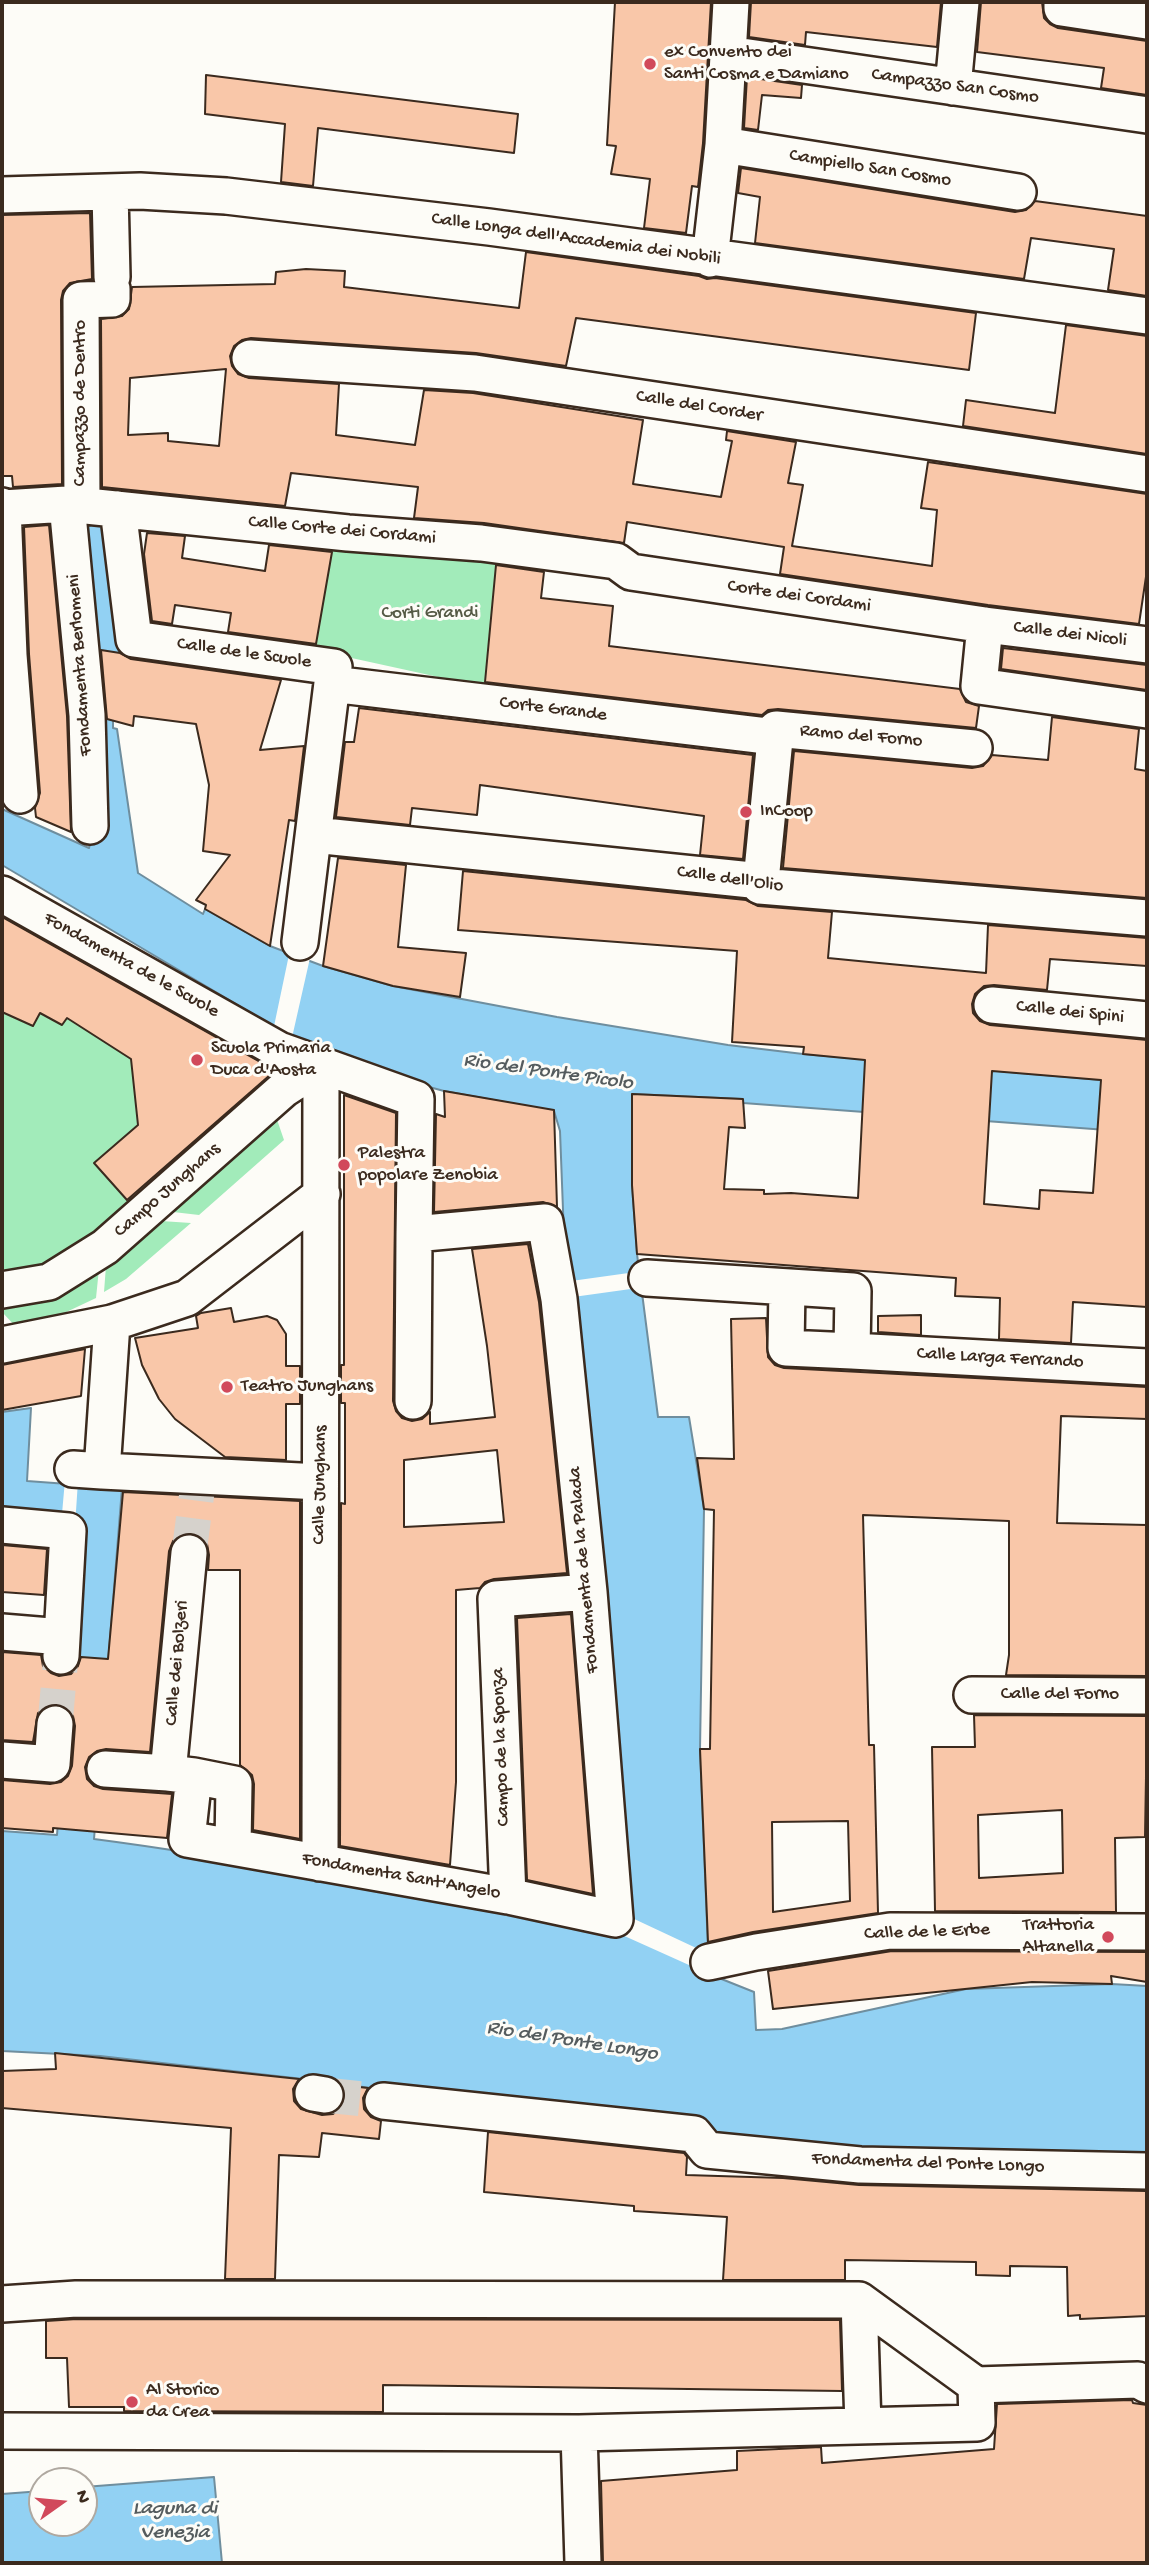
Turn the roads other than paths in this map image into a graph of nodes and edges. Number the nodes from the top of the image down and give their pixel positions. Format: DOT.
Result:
graph roads {
  1 [pos="731,2"];
  2 [pos="961,2"];
  3 [pos="1062,2"];
  4 [pos="1147,21"];
  5 [pos="728,54"];
  6 [pos="953,87"];
  7 [pos="1147,115"];
  8 [pos="723,145"];
  9 [pos="110,192"];
  10 [pos="1018,192"];
  11 [pos="2,195"];
  12 [pos="710,259"];
  13 [pos="1147,316"];
  14 [pos="250,358"];
  15 [pos="1147,474"];
  16 [pos="74,505"];
  17 [pos="3,507"];
  18 [pos="118,509"];
  19 [pos="616,561"];
  20 [pos="988,625"];
  21 [pos="1147,645"];
  22 [pos="5,655"];
  23 [pos="332,684"];
  24 [pos="1147,710"];
  25 [pos="775,737"];
  26 [pos="974,748"];
  27 [pos="20,795"];
  28 [pos="90,826"];
  29 [pos="314,835"];
  30 [pos="761,881"];
  31 [pos="2,894"];
  32 [pos="1147,918"];
  33 [pos="300,942"];
  34 [pos="992,1005"];
  35 [pos="1147,1020"];
  36 [pos="321,1065"];
  37 [pos="321,1194"];
  38 [pos="414,1234"];
  39 [pos="648,1278"];
  40 [pos="787,1287"];
  41 [pos="2,1290"];
  42 [pos="112,1323"];
  43 [pos="2,1345"];
  44 [pos="852,1351"];
  45 [pos="1147,1367"];
  46 [pos="414,1402"];
  47 [pos="320,1482"];
  48 [pos="2,1525"];
  49 [pos="192,1570"];
  50 [pos="589,1592"];
  51 [pos="2,1632"];
  52 [pos="972,1695"];
  53 [pos="1147,1696"];
  54 [pos="55,1724"];
  55 [pos="2,1760"];
  56 [pos="105,1769"];
  57 [pos="181,1774"];
  58 [pos="187,1839"];
  59 [pos="233,1847"];
  60 [pos="320,1863"];
  61 [pos="508,1896"];
  62 [pos="615,1920"];
  63 [pos="1147,1932"];
  64 [pos="709,1962"];
  65 [pos="383,2101"];
  66 [pos="1147,2171"];
  67 [pos="859,2300"];
  68 [pos="2,2305"];
  69 [pos="976,2385"];
  70 [pos="1147,2385"];
  71 [pos="863,2426"];
  72 [pos="2,2431"];
  73 [pos="579,2434"];
  74 [pos="583,2563"];
  1 -- 5 [label="street"];
  2 -- 6 [label="street"];
  3 -- 4 [label="street"];
  5 -- 6 [label="street, Campazzo San Cosmo"];
  5 -- 8 [label="street"];
  6 -- 7 [label="street, Campazzo San Cosmo"];
  8 -- 10 [label="street, Campiello San Cosmo"];
  8 -- 12 [label="street"];
  9 -- 11 [label="street, Calle Longa dell'Accademia dei Nobili"];
  9 -- 12 [label="street, Calle Longa dell'Accademia dei Nobili"];
  9 -- 16 [label="street, Campazzo de Dentro"];
  12 -- 13 [label="street, Calle Longa dell'Accademia dei Nobili"];
  14 -- 15 [label="street, Calle del Corder"];
  16 -- 17 [label="street, Calle Corte dei Cordami"];
  16 -- 18 [label="street, Calle Corte dei Cordami"];
  16 -- 28 [label="street, Fondamenta Berlomeni"];
  17 -- 22 [label="street"];
  18 -- 19 [label="street, Calle Corte dei Cordami"];
  18 -- 23 [label="street, Calle de le Scuole"];
  19 -- 20 [label="street, Corte dei Cordami"];
  20 -- 21 [label="street, Calle dei Nicoli"];
  20 -- 24 [label="street"];
  22 -- 27 [label="street"];
  23 -- 25 [label="street, Corte Grande"];
  23 -- 29 [label="street, Calle de le Scuole"];
  25 -- 26 [label="street, Ramo del Forno"];
  25 -- 30 [label="street, Ramo del Forno"];
  29 -- 30 [label="street, Calle dell'Olio"];
  29 -- 33 [label="street, Calle de le Scuole"];
  30 -- 32 [label="street, Calle dell'Olio"];
  31 -- 36 [label="street, Fondamenta de le Scuole"];
  34 -- 35 [label="street, Calle dei Spini"];
  36 -- 37 [label="street, Calle Junghans"];
  36 -- 38 [label="street, Fondamenta de le Scuole"];
  36 -- 41 [label="street, Campo Junghans"];
  37 -- 42 [label="street"];
  37 -- 47 [label="street, Calle Junghans"];
  38 -- 46 [label="street"];
  38 -- 50 [label="street, Fondamenta de la Palada"];
  39 -- 40 [label="street"];
  40 -- 44 [label="street"];
  40 -- 44 [label="street, Calle Larga Ferrando"];
  42 -- 43 [label="street"];
  42 -- 47 [label="street"];
  44 -- 45 [label="street, Calle Larga Ferrando"];
  47 -- 60 [label="street, Calle Junghans"];
  48 -- 51 [label="street"];
  49 -- 57 [label="street, Calle dei Bolzeri"];
  50 -- 61 [label="street, Campo de la Sponza"];
  50 -- 62 [label="street, Fondamenta de la Palada"];
  52 -- 53 [label="street, Calle del Forno"];
  54 -- 55 [label="street"];
  56 -- 57 [label="street"];
  57 -- 58 [label="street, Calle dei Bolzeri"];
  57 -- 59 [label="street"];
  58 -- 59 [label="street, Fondamenta Sant'Angelo"];
  59 -- 60 [label="street, Fondamenta Sant'Angelo"];
  60 -- 61 [label="street, Fondamenta Sant'Angelo"];
  61 -- 62 [label="street, Fondamenta Sant'Angelo"];
  63 -- 64 [label="street, Calle de le Erbe"];
  65 -- 66 [label="street, Fondamenta del Ponte Longo"];
  67 -- 68 [label="street"];
  67 -- 69 [label="street"];
  67 -- 71 [label="street"];
  69 -- 70 [label="street"];
  69 -- 71 [label="street"];
  71 -- 73 [label="street"];
  72 -- 73 [label="street"];
  73 -- 74 [label="street"];
}
